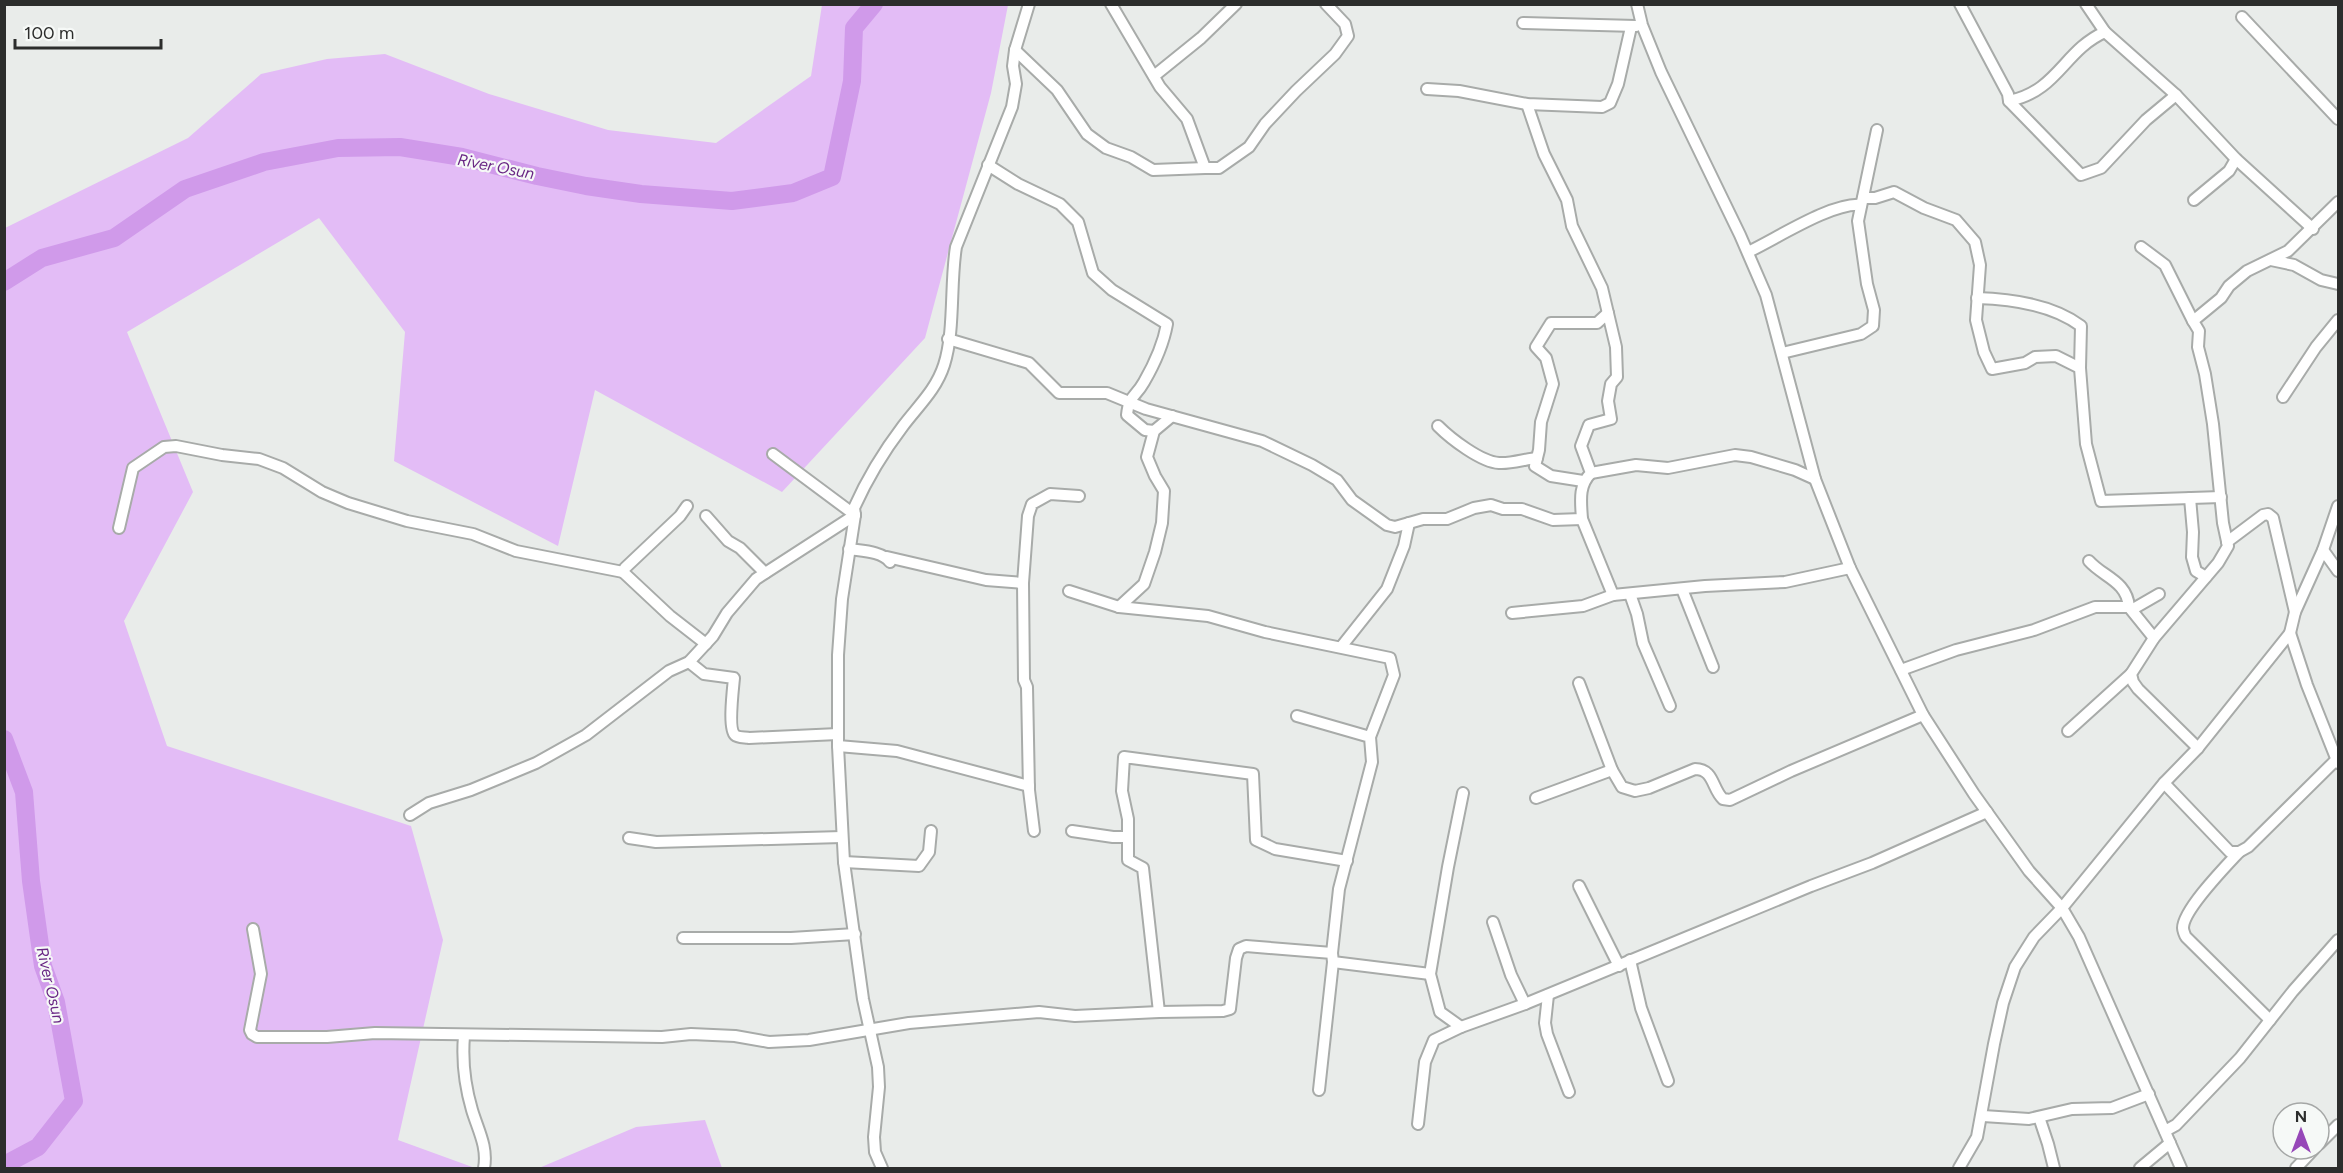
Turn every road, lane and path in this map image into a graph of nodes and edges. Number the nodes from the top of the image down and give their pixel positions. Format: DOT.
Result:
graph roads {
  1 [pos="1029,4"];
  2 [pos="1111,4"];
  3 [pos="1236,4"];
  4 [pos="1326,4"];
  5 [pos="1637,4"];
  6 [pos="1960,4"];
  7 [pos="2088,5"];
  8 [pos="2242,17"];
  9 [pos="1522,23"];
  10 [pos="1637,26"];
  11 [pos="2105,32"];
  12 [pos="1015,50"];
  13 [pos="1154,76"];
  14 [pos="1427,89"];
  15 [pos="2176,94"];
  16 [pos="2009,101"];
  17 [pos="1527,104"];
  18 [pos="2338,119"];
  19 [pos="1877,130"];
  20 [pos="2236,159"];
  21 [pos="988,165"];
  22 [pos="1205,168"];
  23 [pos="2194,200"];
  24 [pos="1862,202"];
  25 [pos="2338,202"];
  26 [pos="2313,229"];
  27 [pos="2141,247"];
  28 [pos="2288,251"];
  29 [pos="1748,252"];
  30 [pos="2271,260"];
  31 [pos="2294,266"];
  32 [pos="2338,284"];
  33 [pos="1977,298"];
  34 [pos="1608,313"];
  35 [pos="2338,320"];
  36 [pos="2193,321"];
  37 [pos="948,339"];
  38 [pos="1782,353"];
  39 [pos="2080,368"];
  40 [pos="2283,397"];
  41 [pos="1128,402"];
  42 [pos="1172,416"];
  43 [pos="1438,426"];
  44 [pos="1154,431"];
  45 [pos="773,454"];
  46 [pos="1537,458"];
  47 [pos="1587,477"];
  48 [pos="1815,480"];
  49 [pos="1079,496"];
  50 [pos="2221,496"];
  51 [pos="2190,498"];
  52 [pos="687,506"];
  53 [pos="2338,506"];
  54 [pos="855,515"];
  55 [pos="706,516"];
  56 [pos="1582,519"];
  57 [pos="1409,523"];
  58 [pos="119,528"];
  59 [pos="2228,542"];
  60 [pos="849,549"];
  61 [pos="2323,550"];
  62 [pos="2089,561"];
  63 [pos="1850,568"];
  64 [pos="2338,571"];
  65 [pos="623,572"];
  66 [pos="765,573"];
  67 [pos="2206,577"];
  68 [pos="1023,583"];
  69 [pos="1682,590"];
  70 [pos="1069,591"];
  71 [pos="1630,594"];
  72 [pos="2159,594"];
  73 [pos="1613,596"];
  74 [pos="1119,607"];
  75 [pos="2131,608"];
  76 [pos="2295,612"];
  77 [pos="1512,613"];
  78 [pos="2290,633"];
  79 [pos="2154,638"];
  80 [pos="706,644"];
  81 [pos="1341,646"];
  82 [pos="689,662"];
  83 [pos="1713,668"];
  84 [pos="1901,670"];
  85 [pos="2131,674"];
  86 [pos="1579,683"];
  87 [pos="1670,706"];
  88 [pos="1923,715"];
  89 [pos="1297,716"];
  90 [pos="2068,731"];
  91 [pos="838,734"];
  92 [pos="1370,737"];
  93 [pos="838,746"];
  94 [pos="2198,748"];
  95 [pos="2338,761"];
  96 [pos="1612,770"];
  97 [pos="2164,783"];
  98 [pos="1029,786"];
  99 [pos="1463,793"];
  100 [pos="1536,798"];
  101 [pos="1987,812"];
  102 [pos="410,815"];
  103 [pos="931,831"];
  104 [pos="1034,831"];
  105 [pos="1072,831"];
  106 [pos="842,837"];
  107 [pos="1127,837"];
  108 [pos="630,838"];
  109 [pos="2239,852"];
  110 [pos="1347,861"];
  111 [pos="844,862"];
  112 [pos="1579,886"];
  113 [pos="2062,908"];
  114 [pos="1493,922"];
  115 [pos="253,930"];
  116 [pos="855,934"];
  117 [pos="683,938"];
  118 [pos="2338,940"];
  119 [pos="1333,957"];
  120 [pos="1630,960"];
  121 [pos="1619,966"];
  122 [pos="1430,974"];
  123 [pos="1548,995"];
  124 [pos="1525,1004"];
  125 [pos="1159,1012"];
  126 [pos="2270,1020"];
  127 [pos="1461,1027"];
  128 [pos="871,1028"];
  129 [pos="464,1036"];
  130 [pos="1668,1081"];
  131 [pos="1319,1090"];
  132 [pos="1569,1092"];
  133 [pos="2149,1094"];
  134 [pos="1983,1116"];
  135 [pos="2038,1117"];
  136 [pos="1418,1124"];
  137 [pos="2165,1131"];
  138 [pos="2170,1143"];
  139 [pos="484,1168"];
  140 [pos="882,1168"];
  141 [pos="1959,1168"];
  142 [pos="2054,1168"];
  143 [pos="2140,1168"];
  144 [pos="2181,1168"];
  1 -- 12 [label="street"];
  2 -- 13 [label="street"];
  3 -- 13 [label="street"];
  4 -- 22 [label="street"];
  5 -- 10 [label="street"];
  6 -- 16 [label="street"];
  7 -- 11 [label="street"];
  8 -- 18 [label="street"];
  9 -- 10 [label="street"];
  10 -- 17 [label="street"];
  10 -- 29 [label="street"];
  11 -- 15 [label="street"];
  11 -- 16 [label="street"];
  12 -- 21 [label="street"];
  12 -- 22 [label="street"];
  13 -- 22 [label="street"];
  14 -- 17 [label="street"];
  15 -- 16 [label="street"];
  15 -- 20 [label="street"];
  17 -- 34 [label="street"];
  19 -- 24 [label="street"];
  20 -- 23 [label="street"];
  20 -- 26 [label="street"];
  21 -- 37 [label="street"];
  21 -- 41 [label="street"];
  24 -- 29 [label="street"];
  24 -- 33 [label="street"];
  24 -- 38 [label="street"];
  25 -- 26 [label="street"];
  26 -- 28 [label="street"];
  27 -- 36 [label="street"];
  28 -- 30 [label="street"];
  28 -- 31 [label="street"];
  29 -- 38 [label="street"];
  30 -- 31 [label="street"];
  30 -- 36 [label="street"];
  31 -- 32 [label="street"];
  33 -- 39 [label="street"];
  33 -- 39 [label="street"];
  34 -- 46 [label="street"];
  34 -- 47 [label="street"];
  35 -- 40 [label="street"];
  36 -- 50 [label="street"];
  37 -- 41 [label="street"];
  37 -- 54 [label="street"];
  38 -- 48 [label="street"];
  39 -- 51 [label="street"];
  41 -- 42 [label="street"];
  41 -- 44 [label="street"];
  42 -- 44 [label="street"];
  42 -- 57 [label="street"];
  43 -- 46 [label="street"];
  44 -- 74 [label="street"];
  45 -- 54 [label="street"];
  46 -- 47 [label="street"];
  47 -- 48 [label="street"];
  47 -- 56 [label="street"];
  48 -- 63 [label="street"];
  49 -- 68 [label="street"];
  50 -- 51 [label="street"];
  50 -- 59 [label="street"];
  51 -- 67 [label="street"];
  52 -- 65 [label="street"];
  53 -- 61 [label="street"];
  54 -- 60 [label="street"];
  54 -- 66 [label="street"];
  55 -- 66 [label="street"];
  56 -- 57 [label="street"];
  56 -- 73 [label="street"];
  57 -- 81 [label="street"];
  58 -- 65 [label="street"];
  59 -- 67 [label="street"];
  59 -- 76 [label="street"];
  60 -- 68 [label="street"];
  60 -- 91 [label="street"];
  61 -- 64 [label="street"];
  61 -- 76 [label="street"];
  62 -- 75 [label="street"];
  63 -- 69 [label="street"];
  63 -- 84 [label="street"];
  65 -- 80 [label="street"];
  66 -- 80 [label="street"];
  67 -- 79 [label="street"];
  68 -- 98 [label="street"];
  69 -- 71 [label="street"];
  69 -- 83 [label="street"];
  70 -- 74 [label="street"];
  71 -- 73 [label="street"];
  71 -- 87 [label="street"];
  72 -- 75 [label="street"];
  73 -- 77 [label="street"];
  74 -- 81 [label="street"];
  75 -- 79 [label="street"];
  75 -- 84 [label="street"];
  76 -- 78 [label="street"];
  78 -- 94 [label="street"];
  78 -- 95 [label="street"];
  79 -- 85 [label="street"];
  80 -- 82 [label="street"];
  81 -- 92 [label="street"];
  82 -- 91 [label="street"];
  82 -- 102 [label="street"];
  84 -- 88 [label="street"];
  85 -- 90 [label="street"];
  85 -- 94 [label="street"];
  86 -- 96 [label="street"];
  88 -- 96 [label="street"];
  88 -- 101 [label="street"];
  89 -- 92 [label="street"];
  91 -- 93 [label="street"];
  92 -- 110 [label="street"];
  93 -- 98 [label="street"];
  93 -- 106 [label="street"];
  94 -- 97 [label="street"];
  95 -- 109 [label="street"];
  96 -- 100 [label="street"];
  97 -- 109 [label="street"];
  97 -- 113 [label="street"];
  98 -- 104 [label="street"];
  99 -- 122 [label="street"];
  101 -- 113 [label="street"];
  101 -- 120 [label="street"];
  103 -- 111 [label="street"];
  105 -- 107 [label="street"];
  106 -- 108 [label="street"];
  106 -- 111 [label="street"];
  107 -- 110 [label="street"];
  107 -- 125 [label="street"];
  109 -- 126 [label="street"];
  110 -- 119 [label="street"];
  111 -- 116 [label="street"];
  112 -- 121 [label="street"];
  113 -- 133 [label="street"];
  113 -- 134 [label="street"];
  114 -- 124 [label="street"];
  115 -- 129 [label="street"];
  116 -- 117 [label="street"];
  116 -- 128 [label="street"];
  118 -- 126 [label="street"];
  119 -- 122 [label="street"];
  119 -- 125 [label="street"];
  119 -- 131 [label="street"];
  120 -- 121 [label="street"];
  120 -- 130 [label="street"];
  121 -- 123 [label="street"];
  122 -- 127 [label="street"];
  123 -- 124 [label="street"];
  123 -- 132 [label="street"];
  124 -- 127 [label="street"];
  125 -- 128 [label="street"];
  126 -- 137 [label="street"];
  127 -- 136 [label="street"];
  128 -- 129 [label="street"];
  128 -- 140 [label="street"];
  129 -- 139 [label="street"];
  133 -- 135 [label="street"];
  133 -- 137 [label="street"];
  134 -- 135 [label="street"];
  134 -- 141 [label="street"];
  135 -- 142 [label="street"];
  137 -- 138 [label="street"];
  138 -- 143 [label="street"];
  138 -- 144 [label="street"];
}
